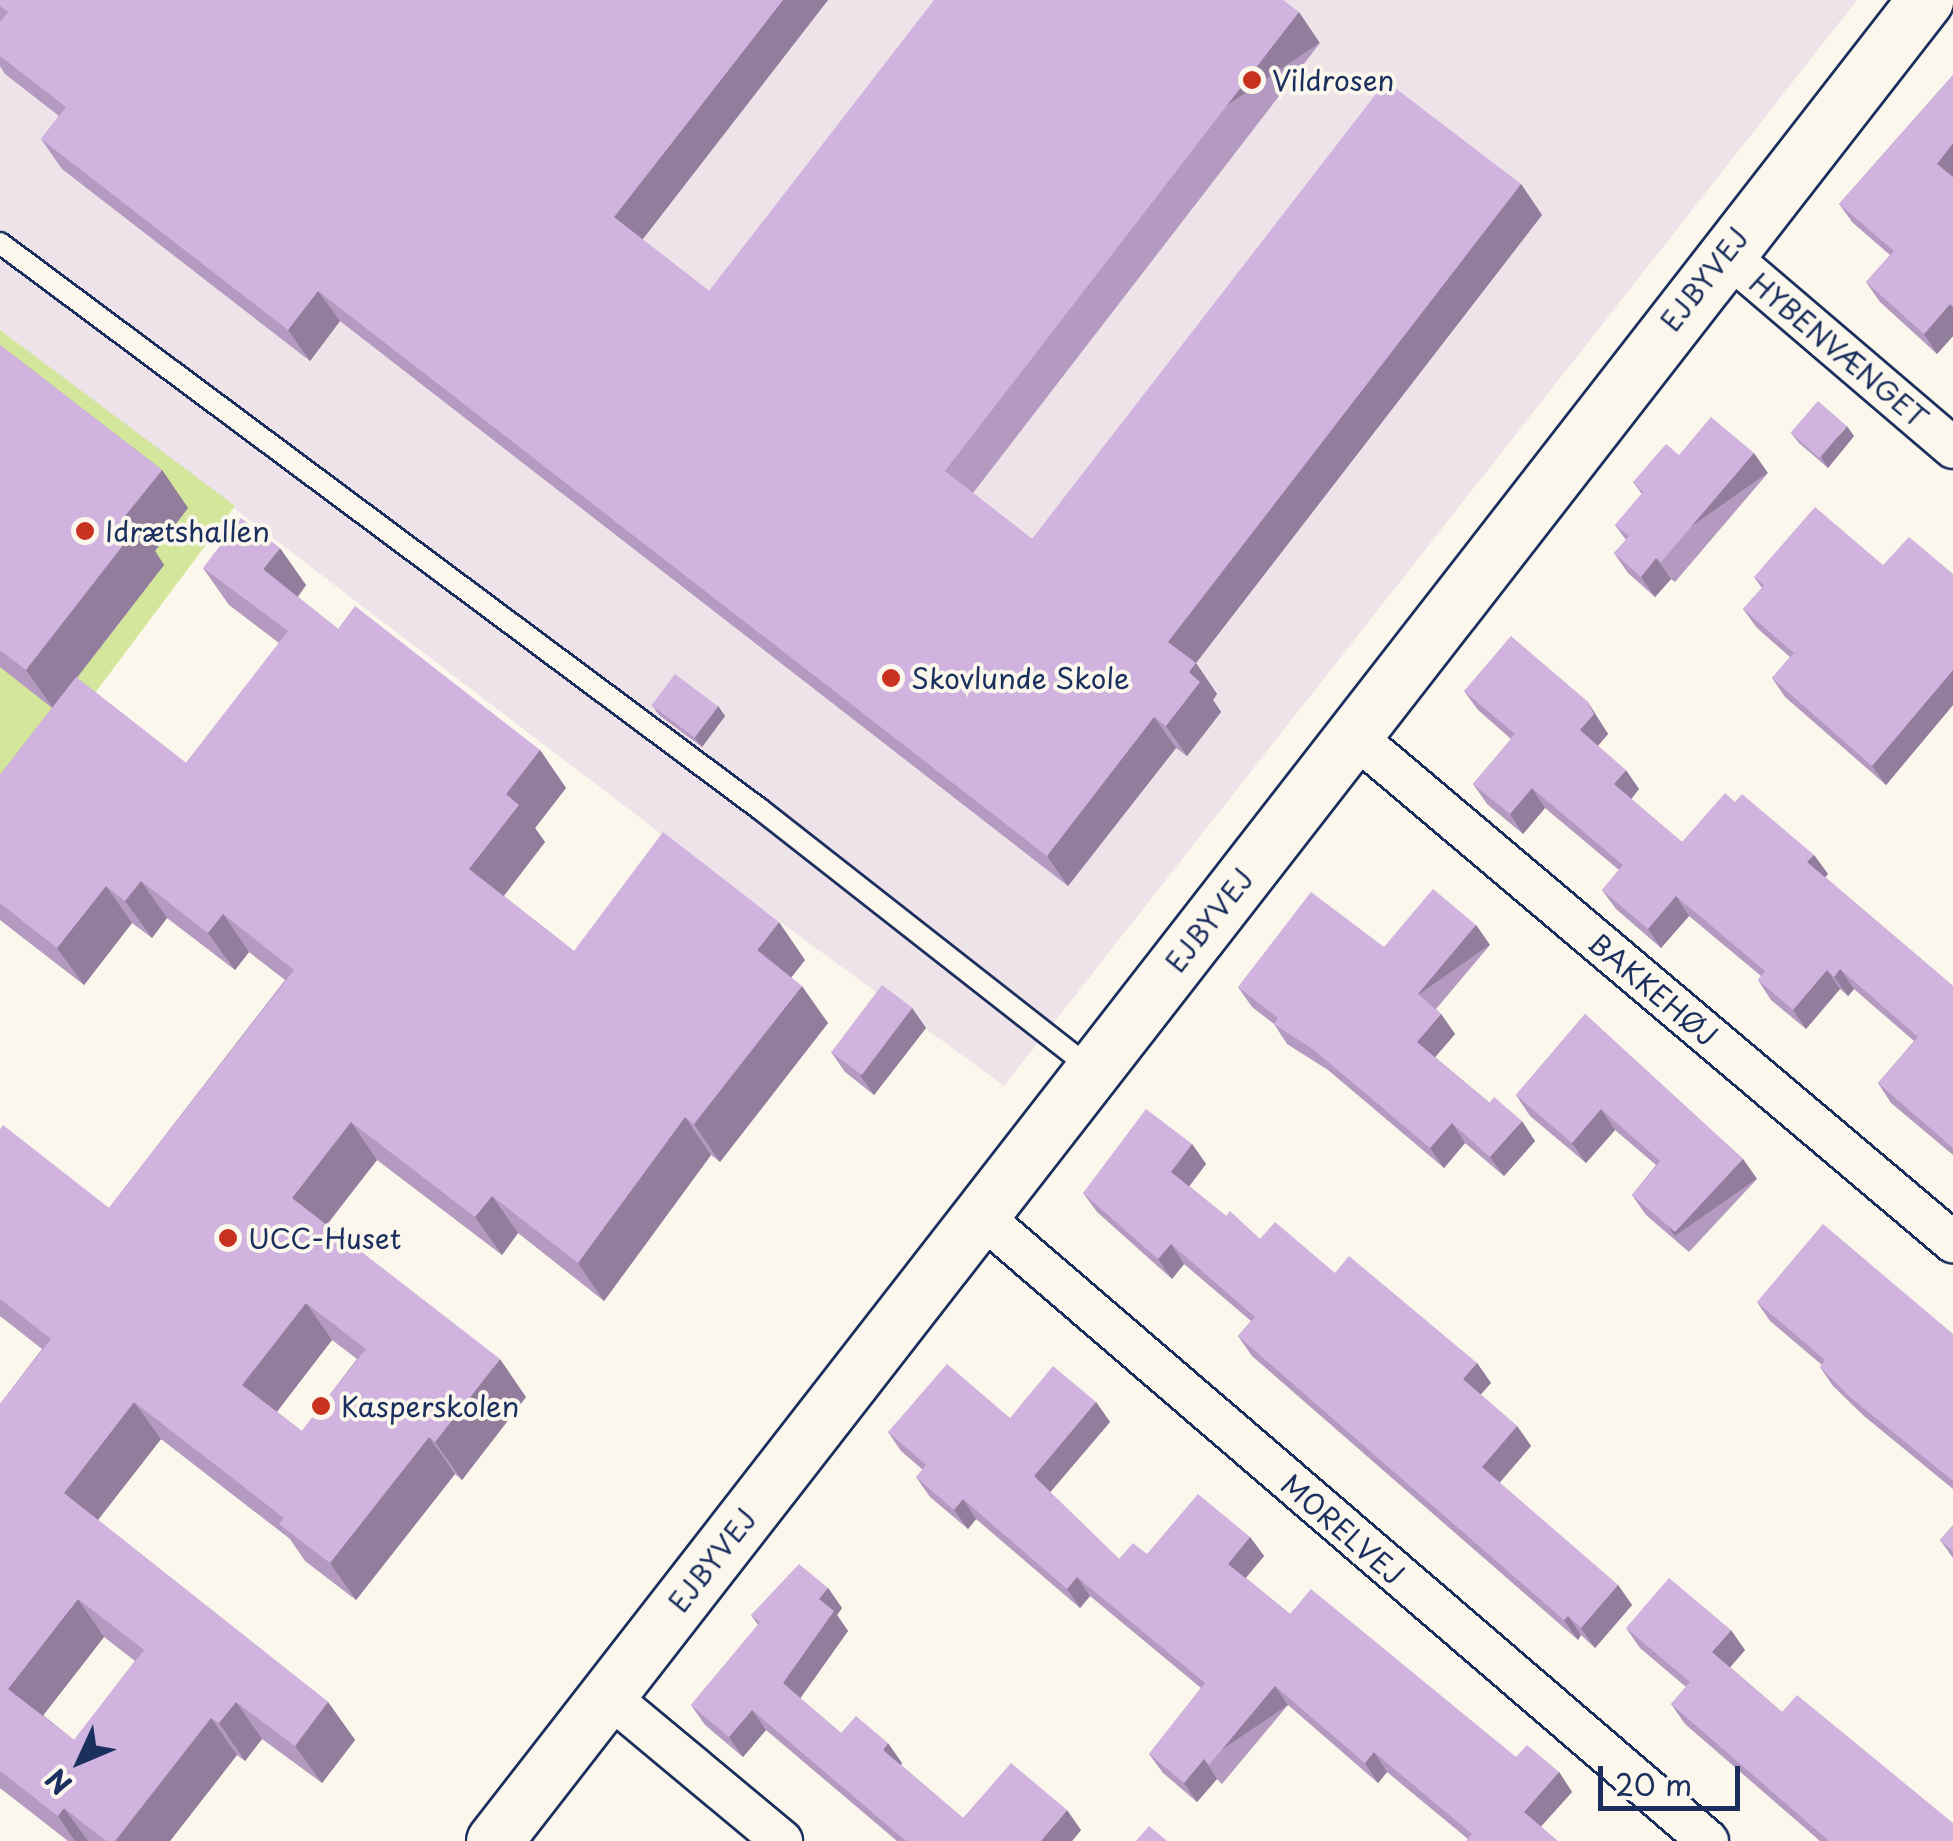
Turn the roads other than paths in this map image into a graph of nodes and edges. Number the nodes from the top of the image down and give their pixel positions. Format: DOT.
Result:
graph roads {
  1 [pos="1924,0"];
  2 [pos="0,242"];
  3 [pos="1725,253"];
  4 [pos="1953,448"];
  5 [pos="1353,735"];
  6 [pos="1092,1070"];
  7 [pos="980,1215"];
  8 [pos="1953,1242"];
  9 [pos="607,1695"];
  10 [pos="494,1841"];
  11 [pos="782,1841"];
  12 [pos="1708,1841"];
  1 -- 3 [label="street, EJBYVEJ"];
  2 -- 6 [label="lane"];
  3 -- 4 [label="street, HYBENVÆNGET"];
  3 -- 5 [label="street, EJBYVEJ"];
  5 -- 6 [label="street, EJBYVEJ"];
  5 -- 8 [label="street, BAKKEHØJ"];
  6 -- 7 [label="street, EJBYVEJ"];
  7 -- 9 [label="street, EJBYVEJ"];
  7 -- 12 [label="street, MORELVEJ"];
  9 -- 10 [label="street, EJBYVEJ"];
  9 -- 11 [label="street"];
}
